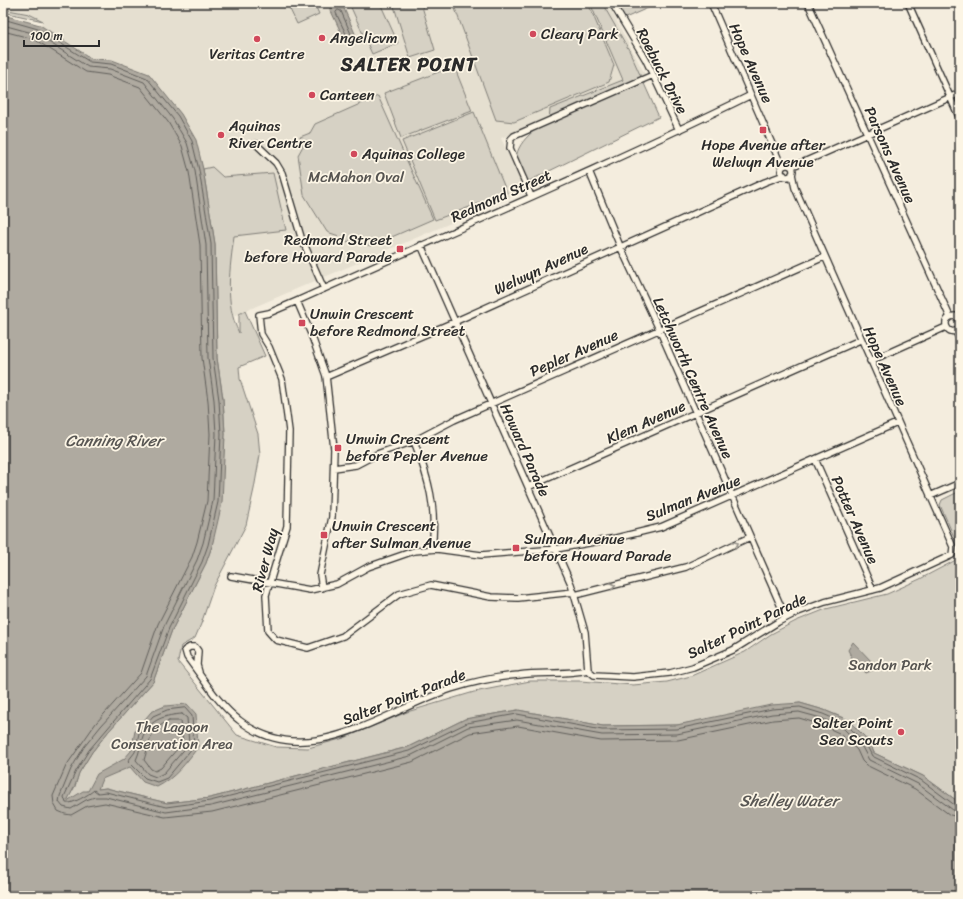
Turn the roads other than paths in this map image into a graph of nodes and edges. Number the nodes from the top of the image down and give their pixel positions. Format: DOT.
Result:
graph roads {
  1 [pos="612,3"];
  2 [pos="711,3"];
  3 [pos="808,3"];
  4 [pos="908,3"];
  5 [pos="653,75"];
  6 [pos="960,93"];
  7 [pos="751,95"];
  8 [pos="950,97"];
  9 [pos="960,119"];
  10 [pos="679,130"];
  11 [pos="867,134"];
  12 [pos="256,144"];
  13 [pos="589,171"];
  14 [pos="787,171"];
  15 [pos="531,196"];
  16 [pos="421,245"];
  17 [pos="620,246"];
  18 [pos="824,256"];
  19 [pos="324,289"];
  20 [pos="296,301"];
  21 [pos="258,315"];
  22 [pos="950,317"];
  23 [pos="960,320"];
  24 [pos="454,322"];
  25 [pos="946,327"];
  26 [pos="659,329"];
  27 [pos="958,330"];
  28 [pos="860,340"];
  29 [pos="960,340"];
  30 [pos="870,361"];
  31 [pos="326,378"];
  32 [pos="491,404"];
  33 [pos="696,413"];
  34 [pos="897,423"];
  35 [pos="414,441"];
  36 [pos="815,459"];
  37 [pos="334,468"];
  38 [pos="960,483"];
  39 [pos="528,487"];
  40 [pos="732,496"];
  41 [pos="930,496"];
  42 [pos="750,537"];
  43 [pos="432,549"];
  44 [pos="556,549"];
  45 [pos="954,552"];
  46 [pos="231,576"];
  47 [pos="269,584"];
  48 [pos="322,588"];
  49 [pos="873,590"];
  50 [pos="575,593"];
  51 [pos="786,618"];
  52 [pos="588,670"];
  53 [pos="199,672"];
  1 -- 5 [label="street, Roebuck Drive"];
  2 -- 7 [label="street, Hope Avenue"];
  3 -- 11 [label="street, Parsons Avenue"];
  4 -- 8 [label="street"];
  5 -- 10 [label="street, Roebuck Drive"];
  5 -- 15 [label="street"];
  6 -- 8 [label="street, Welwyn Avenue"];
  7 -- 10 [label="street, Redmond Street"];
  7 -- 14 [label="street, Hope Avenue"];
  8 -- 9 [label="street"];
  8 -- 11 [label="street, Welwyn Avenue"];
  10 -- 13 [label="street, Redmond Street"];
  11 -- 14 [label="street, Welwyn Avenue"];
  11 -- 22 [label="street, Parsons Avenue"];
  12 -- 19 [label="street"];
  13 -- 15 [label="street, Redmond Street"];
  13 -- 17 [label="street, Letchworth Centre Avenue"];
  14 -- 17 [label="street, Welwyn Avenue"];
  14 -- 18 [label="street, Hope Avenue"];
  15 -- 16 [label="street, Redmond Street"];
  16 -- 19 [label="street, Redmond Street"];
  16 -- 24 [label="street, Howard Parade"];
  17 -- 24 [label="street, Welwyn Avenue"];
  17 -- 26 [label="street, Letchworth Centre Avenue"];
  18 -- 26 [label="street, Pepler Avenue"];
  18 -- 28 [label="street, Hope Avenue"];
  19 -- 20 [label="street, Redmond Street"];
  20 -- 21 [label="street, Redmond Street"];
  20 -- 31 [label="street"];
  21 -- 47 [label="street, River Way"];
  22 -- 23 [label="street"];
  22 -- 25 [label="street"];
  24 -- 31 [label="street, Welwyn Avenue"];
  24 -- 32 [label="street, Howard Parade"];
  25 -- 27 [label="street"];
  25 -- 30 [label="street"];
  26 -- 32 [label="street, Pepler Avenue"];
  26 -- 33 [label="street, Letchworth Centre Avenue"];
  27 -- 29 [label="street"];
  28 -- 30 [label="street, Hope Avenue"];
  28 -- 33 [label="street, Klem Avenue"];
  30 -- 34 [label="street, Hope Avenue"];
  31 -- 37 [label="street"];
  32 -- 35 [label="street, Pepler Avenue"];
  32 -- 39 [label="street, Howard Parade"];
  33 -- 39 [label="street, Klem Avenue"];
  33 -- 40 [label="street, Letchworth Centre Avenue"];
  34 -- 36 [label="street, Sulman Avenue"];
  34 -- 41 [label="street, Hope Avenue"];
  35 -- 37 [label="street, Pepler Avenue"];
  35 -- 43 [label="street"];
  36 -- 40 [label="street, Sulman Avenue"];
  36 -- 49 [label="street, Potter Avenue"];
  37 -- 48 [label="street"];
  38 -- 41 [label="street"];
  39 -- 44 [label="street, Howard Parade"];
  40 -- 42 [label="street, Letchworth Centre Avenue"];
  40 -- 44 [label="street, Sulman Avenue"];
  41 -- 45 [label="street, Hope Avenue"];
  50 -- 42 [label="street, River Way, one-way"];
  42 -- 51 [label="street, Letchworth Centre Avenue"];
  43 -- 44 [label="street, Sulman Avenue"];
  43 -- 48 [label="street, Sulman Avenue"];
  44 -- 50 [label="street, Howard Parade"];
  45 -- 49 [label="street, Salter Point Parade"];
  46 -- 47 [label="street, Sulman Avenue"];
  47 -- 48 [label="street, Sulman Avenue"];
  47 -- 50 [label="street, River Way"];
  49 -- 51 [label="street, Salter Point Parade"];
  50 -- 52 [label="street, Howard Parade"];
  51 -- 52 [label="street, Salter Point Parade"];
  52 -- 53 [label="street, Salter Point Parade"];
}
